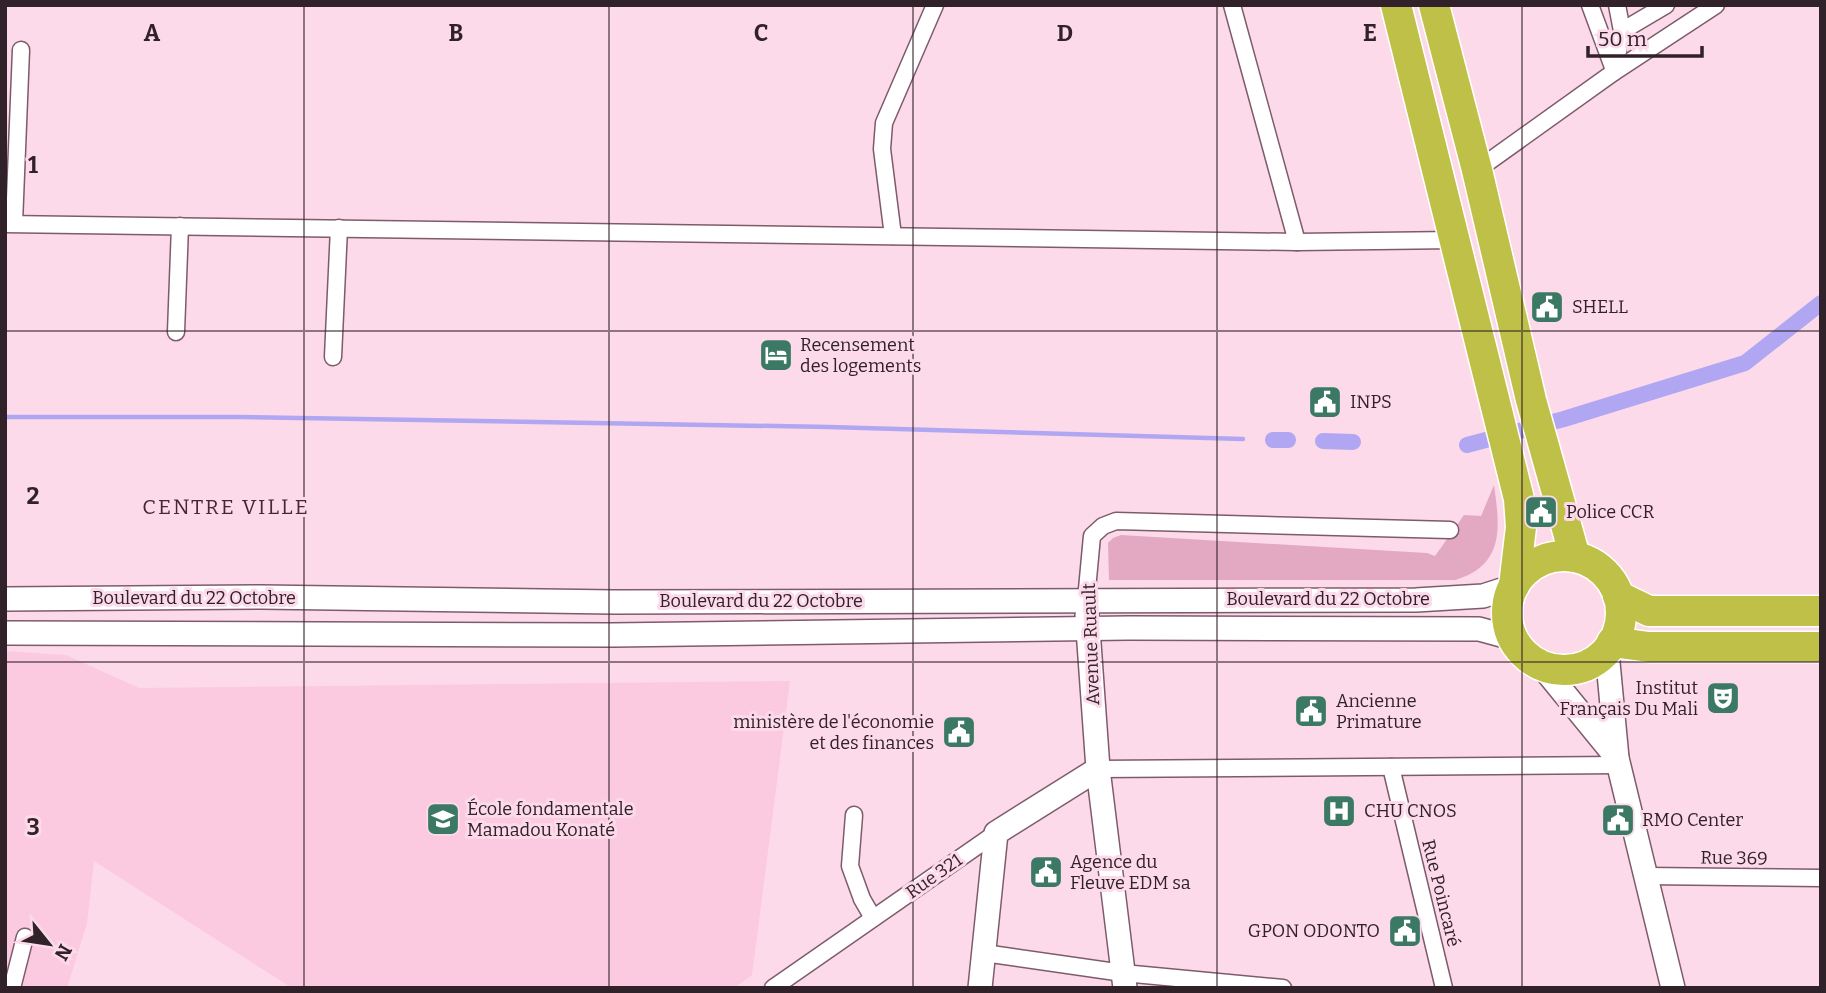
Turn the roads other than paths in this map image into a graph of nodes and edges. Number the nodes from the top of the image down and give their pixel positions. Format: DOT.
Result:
graph roads {
  1 [pos="935,5"];
  2 [pos="1396,5"];
  3 [pos="1434,5"];
  4 [pos="1590,5"];
  5 [pos="1617,5"];
  6 [pos="1666,5"];
  7 [pos="1716,5"];
  8 [pos="1235,6"];
  9 [pos="1622,31"];
  10 [pos="22,50"];
  11 [pos="1614,72"];
  12 [pos="1477,170"];
  13 [pos="10,224"];
  14 [pos="180,226"];
  15 [pos="339,228"];
  16 [pos="893,236"];
  17 [pos="1455,240"];
  18 [pos="1297,242"];
  19 [pos="176,332"];
  20 [pos="332,357"];
  21 [pos="1450,530"];
  22 [pos="1575,557"];
  23 [pos="1514,586"];
  24 [pos="1618,596"];
  25 [pos="5,599"];
  26 [pos="1086,600"];
  27 [pos="1821,611"];
  28 [pos="1088,628"];
  29 [pos="5,633"];
  30 [pos="1512,638"];
  31 [pos="1610,647"];
  32 [pos="1821,647"];
  33 [pos="1541,665"];
  34 [pos="1618,762"];
  35 [pos="1391,767"];
  36 [pos="1098,769"];
  37 [pos="854,814"];
  38 [pos="996,833"];
  39 [pos="1646,876"];
  40 [pos="1821,878"];
  41 [pos="873,918"];
  42 [pos="25,937"];
  43 [pos="984,953"];
  44 [pos="1124,981"];
  45 [pos="12,988"];
  46 [pos="773,988"];
  47 [pos="980,988"];
  48 [pos="1283,988"];
  49 [pos="1444,988"];
  50 [pos="1674,988"];
  1 -- 16 [label="street"];
  2 -- 17 [label="highway"];
  3 -- 12 [label="highway"];
  4 -- 11 [label="street"];
  5 -- 9 [label="street"];
  6 -- 9 [label="street"];
  7 -- 11 [label="street"];
  8 -- 18 [label="street"];
  9 -- 11 [label="street"];
  10 -- 13 [label="street"];
  11 -- 12 [label="street"];
  12 -- 22 [label="highway"];
  13 -- 14 [label="street"];
  14 -- 15 [label="street"];
  14 -- 19 [label="street"];
  15 -- 16 [label="street"];
  15 -- 20 [label="street"];
  16 -- 18 [label="street"];
  17 -- 18 [label="street"];
  17 -- 23 [label="highway"];
  21 -- 26 [label="street, Avenue Ruault"];
  22 -- 23 [label="highway"];
  22 -- 24 [label="highway"];
  23 -- 26 [label="main road, Boulevard du 22 Octobre"];
  23 -- 30 [label="highway"];
  24 -- 27 [label="highway"];
  24 -- 31 [label="highway"];
  25 -- 26 [label="main road, Boulevard du 22 Octobre"];
  26 -- 28 [label="main road, Avenue Ruault"];
  28 -- 29 [label="main road, Boulevard du 22 Octobre"];
  28 -- 30 [label="main road, Boulevard du 22 Octobre"];
  28 -- 36 [label="main road, Avenue Ruault"];
  30 -- 33 [label="highway"];
  31 -- 32 [label="highway"];
  31 -- 33 [label="highway"];
  31 -- 34 [label="main road"];
  33 -- 34 [label="main road"];
  34 -- 35 [label="street"];
  34 -- 39 [label="main road"];
  35 -- 36 [label="street"];
  35 -- 49 [label="street, Rue Poincaré"];
  36 -- 38 [label="main road, Rue 321"];
  36 -- 44 [label="main road, Avenue Ruault"];
  37 -- 41 [label="street"];
  38 -- 41 [label="street, Rue 321"];
  38 -- 43 [label="main road"];
  39 -- 40 [label="street, Rue 369"];
  39 -- 50 [label="main road"];
  41 -- 46 [label="street, Rue 321"];
  42 -- 45 [label="street"];
  43 -- 44 [label="street"];
  43 -- 47 [label="main road"];
  44 -- 48 [label="street"];
}
